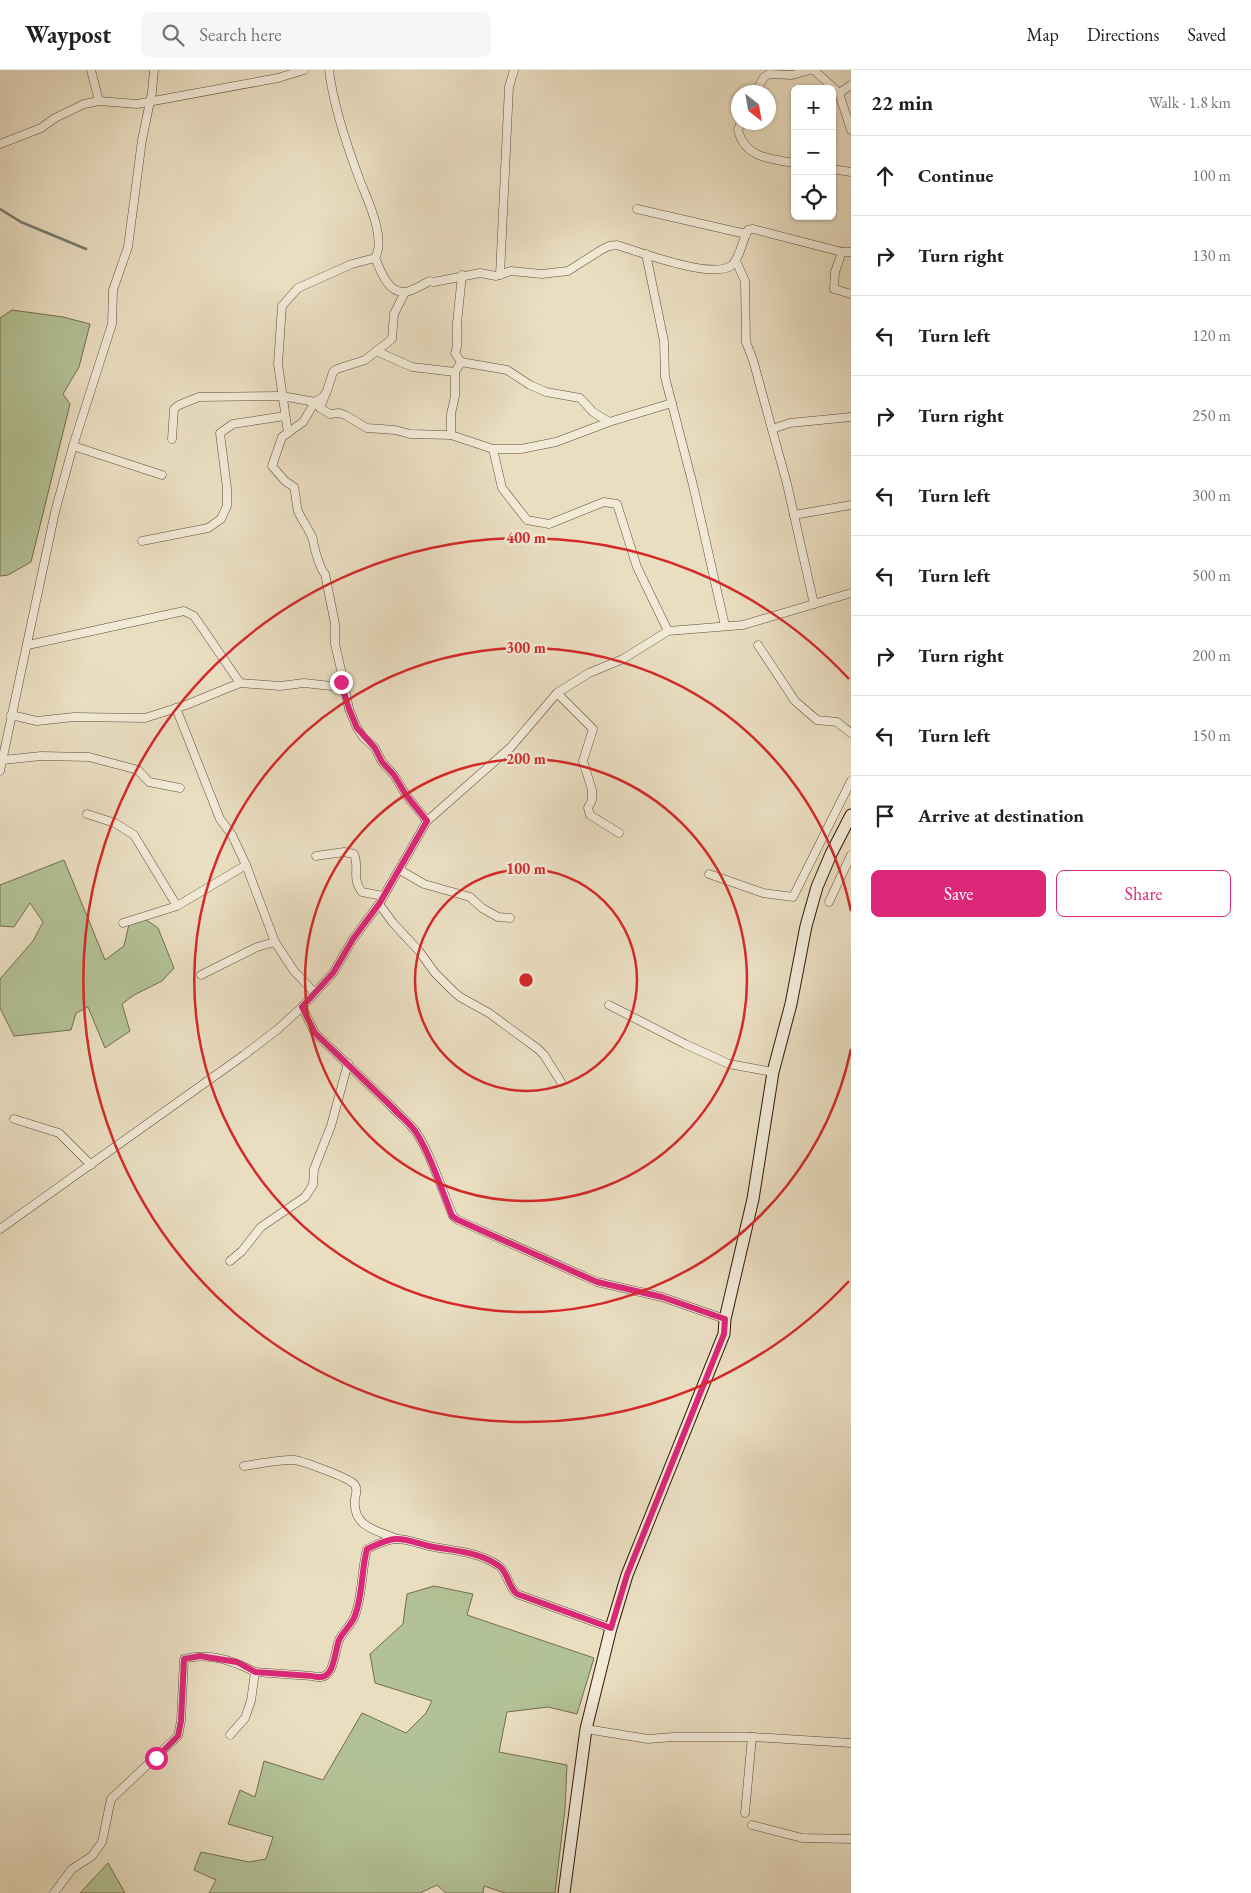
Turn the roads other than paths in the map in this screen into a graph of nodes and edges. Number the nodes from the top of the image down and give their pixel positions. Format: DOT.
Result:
graph roads {
  1 [pos="90,70"];
  2 [pos="154,70"];
  3 [pos="304,70"];
  4 [pos="329,70"];
  5 [pos="514,70"];
  6 [pos="810,70"];
  7 [pos="814,70"];
  8 [pos="760,85"];
  9 [pos="851,85"];
  10 [pos="839,93"];
  11 [pos="99,101"];
  12 [pos="150,101"];
  13 [pos="738,130"];
  14 [pos="851,130"];
  15 [pos="0,144"];
  16 [pos="791,162"];
  17 [pos="836,170"];
  18 [pos="851,172"];
  19 [pos="637,209"];
  20 [pos="746,234"];
  21 [pos="842,252"];
  22 [pos="851,252"];
  23 [pos="646,254"];
  24 [pos="375,258"];
  25 [pos="736,262"];
  26 [pos="462,275"];
  27 [pos="500,275"];
  28 [pos="405,292"];
  29 [pos="851,294"];
  30 [pos="376,351"];
  31 [pos="461,362"];
  32 [pos="454,372"];
  33 [pos="326,391"];
  34 [pos="282,396"];
  35 [pos="316,402"];
  36 [pos="672,403"];
  37 [pos="285,416"];
  38 [pos="851,417"];
  39 [pos="609,422"];
  40 [pos="772,429"];
  41 [pos="288,433"];
  42 [pos="451,435"];
  43 [pos="172,439"];
  44 [pos="73,446"];
  45 [pos="493,449"];
  46 [pos="162,475"];
  47 [pos="851,505"];
  48 [pos="794,515"];
  49 [pos="142,541"];
  50 [pos="851,593"];
  51 [pos="814,604"];
  52 [pos="725,626"];
  53 [pos="668,631"];
  54 [pos="28,645"];
  55 [pos="758,646"];
  56 [pos="240,683"];
  57 [pos="341,687"];
  58 [pos="557,693"];
  59 [pos="176,708"];
  60 [pos="10,715"];
  61 [pos="851,733"];
  62 [pos="3,760"];
  63 [pos="0,771"];
  64 [pos="851,781"];
  65 [pos="180,788"];
  66 [pos="87,814"];
  67 [pos="851,815"];
  68 [pos="427,821"];
  69 [pos="619,833"];
  70 [pos="851,855"];
  71 [pos="316,856"];
  72 [pos="246,864"];
  73 [pos="400,870"];
  74 [pos="709,874"];
  75 [pos="383,896"];
  76 [pos="829,902"];
  77 [pos="379,904"];
  78 [pos="176,906"];
  79 [pos="510,918"];
  80 [pos="123,923"];
  81 [pos="275,942"];
  82 [pos="201,975"];
  83 [pos="315,993"];
  84 [pos="609,1005"];
  85 [pos="302,1007"];
  86 [pos="348,1063"];
  87 [pos="773,1072"];
  88 [pos="561,1082"];
  89 [pos="14,1119"];
  90 [pos="90,1165"];
  91 [pos="0,1229"];
  92 [pos="230,1261"];
  93 [pos="725,1319"];
  94 [pos="244,1466"];
  95 [pos="397,1539"];
  96 [pos="611,1628"];
  97 [pos="255,1672"];
  98 [pos="586,1729"];
  99 [pos="230,1735"];
  100 [pos="752,1737"];
  101 [pos="851,1743"];
  102 [pos="745,1813"];
  103 [pos="752,1825"];
  104 [pos="851,1838"];
  105 [pos="54,1893"];
  106 [pos="564,1893"];
  1 -- 11 [label="street"];
  2 -- 12 [label="street"];
  3 -- 12 [label="street"];
  4 -- 24 [label="street"];
  5 -- 27 [label="street"];
  6 -- 8 [label="street"];
  7 -- 10 [label="street"];
  9 -- 10 [label="street"];
  10 -- 14 [label="street"];
  11 -- 12 [label="street"];
  11 -- 15 [label="street"];
  12 -- 44 [label="street"];
  13 -- 16 [label="street"];
  17 -- 18 [label="street"];
  19 -- 20 [label="street"];
  20 -- 21 [label="street"];
  20 -- 25 [label="street"];
  21 -- 22 [label="street"];
  21 -- 29 [label="street"];
  23 -- 25 [label="street"];
  23 -- 27 [label="street"];
  23 -- 36 [label="street"];
  24 -- 28 [label="street"];
  24 -- 34 [label="street"];
  25 -- 40 [label="street"];
  26 -- 27 [label="street"];
  26 -- 28 [label="street"];
  26 -- 31 [label="street"];
  28 -- 30 [label="street"];
  30 -- 32 [label="street"];
  30 -- 33 [label="street"];
  31 -- 32 [label="street"];
  31 -- 39 [label="street"];
  32 -- 42 [label="street"];
  33 -- 35 [label="street"];
  33 -- 42 [label="street"];
  34 -- 35 [label="street"];
  34 -- 37 [label="street"];
  34 -- 43 [label="street"];
  35 -- 41 [label="street"];
  36 -- 39 [label="street"];
  36 -- 52 [label="street"];
  37 -- 41 [label="street"];
  37 -- 49 [label="street"];
  38 -- 40 [label="street"];
  39 -- 45 [label="street"];
  40 -- 48 [label="street"];
  41 -- 57 [label="street"];
  42 -- 45 [label="street"];
  44 -- 46 [label="street"];
  44 -- 54 [label="street"];
  45 -- 53 [label="street"];
  47 -- 48 [label="street"];
  48 -- 51 [label="street"];
  50 -- 51 [label="street"];
  51 -- 52 [label="street"];
  52 -- 53 [label="street"];
  53 -- 58 [label="street"];
  54 -- 56 [label="street"];
  54 -- 60 [label="street"];
  55 -- 61 [label="street"];
  56 -- 57 [label="street"];
  56 -- 59 [label="street"];
  57 -- 68 [label="street"];
  58 -- 68 [label="street"];
  58 -- 69 [label="street"];
  59 -- 60 [label="street"];
  59 -- 72 [label="street"];
  60 -- 62 [label="street"];
  62 -- 63 [label="street"];
  62 -- 65 [label="street"];
  64 -- 74 [label="street"];
  66 -- 78 [label="street"];
  67 -- 87 [label="main road"];
  68 -- 73 [label="street"];
  70 -- 76 [label="street"];
  71 -- 75 [label="street"];
  72 -- 78 [label="street"];
  72 -- 81 [label="street"];
  73 -- 75 [label="street"];
  73 -- 79 [label="street"];
  75 -- 77 [label="street"];
  77 -- 83 [label="street"];
  77 -- 88 [label="street"];
  78 -- 80 [label="street"];
  81 -- 82 [label="street"];
  81 -- 83 [label="street"];
  83 -- 85 [label="street"];
  84 -- 87 [label="street"];
  85 -- 86 [label="street"];
  85 -- 90 [label="street"];
  86 -- 92 [label="street"];
  86 -- 93 [label="street"];
  87 -- 93 [label="main road"];
  89 -- 90 [label="street"];
  90 -- 91 [label="street"];
  93 -- 96 [label="main road"];
  94 -- 95 [label="street"];
  95 -- 96 [label="street"];
  95 -- 97 [label="street"];
  96 -- 98 [label="main road"];
  97 -- 99 [label="street"];
  97 -- 105 [label="street"];
  98 -- 100 [label="street"];
  98 -- 106 [label="main road"];
  100 -- 101 [label="street"];
  100 -- 102 [label="street"];
  103 -- 104 [label="street"];
}
